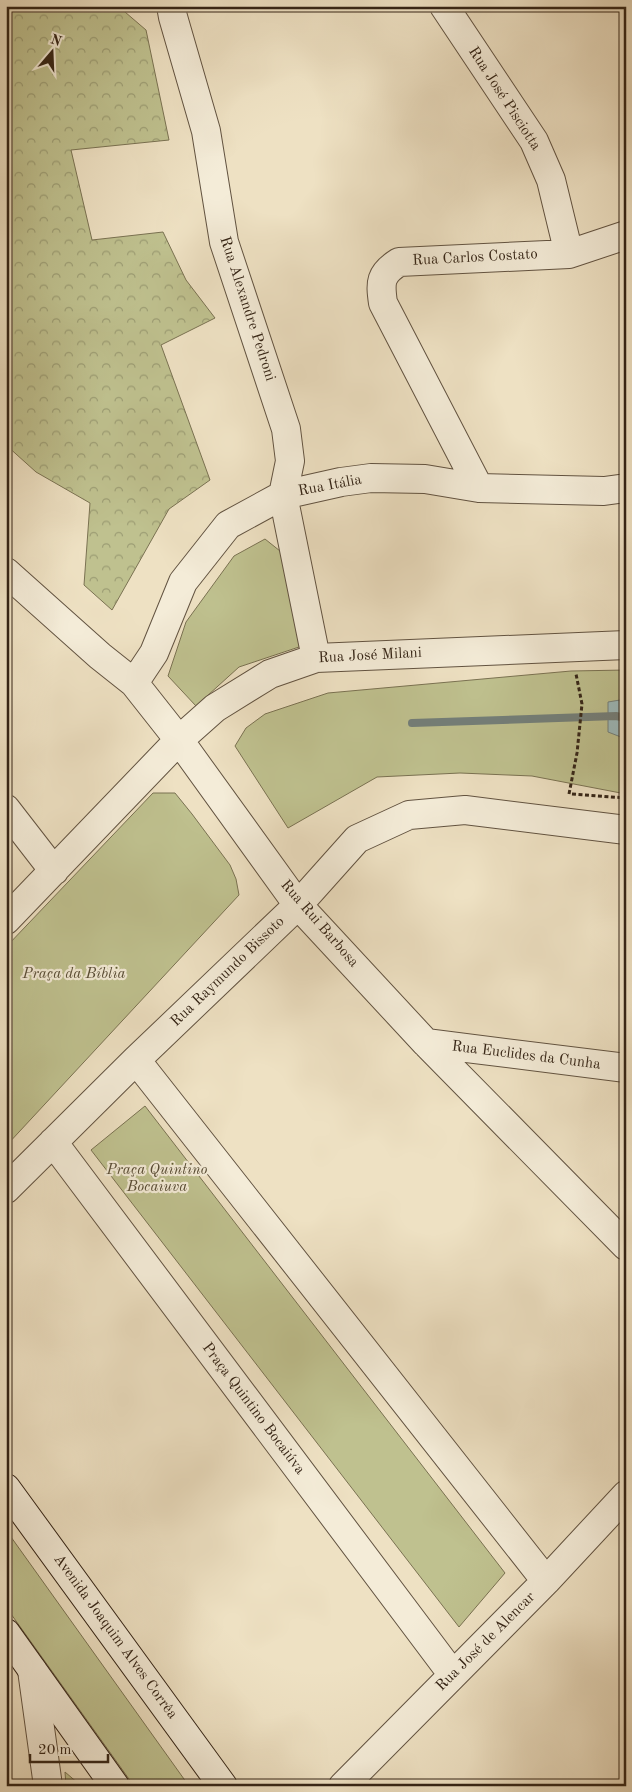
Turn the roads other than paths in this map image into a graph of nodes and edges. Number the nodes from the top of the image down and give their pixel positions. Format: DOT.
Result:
graph roads {
  1 [pos="171,6"];
  2 [pos="444,6"];
  3 [pos="626,235"];
  4 [pos="569,254"];
  5 [pos="479,488"];
  6 [pos="626,488"];
  7 [pos="284,495"];
  8 [pos="6,572"];
  9 [pos="626,645"];
  10 [pos="316,658"];
  11 [pos="134,683"];
  12 [pos="179,740"];
  13 [pos="6,809"];
  14 [pos="626,830"];
  15 [pos="54,870"];
  16 [pos="298,905"];
  17 [pos="6,920"];
  18 [pos="426,1043"];
  19 [pos="136,1060"];
  20 [pos="626,1068"];
  21 [pos="52,1142"];
  22 [pos="6,1190"];
  23 [pos="626,1246"];
  24 [pos="6,1488"];
  25 [pos="626,1496"];
  26 [pos="546,1581"];
  27 [pos="6,1633"];
  28 [pos="32,1670"];
  29 [pos="453,1675"];
  30 [pos="48,1786"];
  31 [pos="115,1786"];
  32 [pos="223,1786"];
  33 [pos="343,1786"];
  1 -- 7 [label="street, Rua Alexandre Pedroni"];
  2 -- 4 [label="street, Rua José Pisciotta"];
  3 -- 4 [label="street, Rua Carlos Costato"];
  4 -- 5 [label="street, Rua Carlos Costato"];
  5 -- 6 [label="street, Rua Itália"];
  5 -- 7 [label="street, Rua Itália"];
  7 -- 10 [label="street"];
  7 -- 11 [label="street, Rua Itália"];
  8 -- 11 [label="street, Rua Rui Barbosa"];
  9 -- 10 [label="street, Rua José Milani"];
  10 -- 12 [label="street, Rua José Milani"];
  11 -- 12 [label="street, Rua Rui Barbosa"];
  12 -- 15 [label="street, Rua José Milani"];
  12 -- 16 [label="street, Rua Rui Barbosa"];
  13 -- 15 [label="street"];
  14 -- 16 [label="street, Rua Raymundo Bissoto"];
  15 -- 17 [label="street, Rua José Milani"];
  16 -- 18 [label="street, Rua Rui Barbosa"];
  16 -- 19 [label="street, Rua Raymundo Bissoto"];
  18 -- 20 [label="street, Rua Euclides da Cunha"];
  18 -- 23 [label="street, Rua Rui Barbosa"];
  19 -- 21 [label="street, Rua Raymundo Bissoto"];
  19 -- 26 [label="street"];
  21 -- 22 [label="street, Rua Raymundo Bissoto"];
  21 -- 29 [label="street, Praça Quintino Bocaiúva"];
  24 -- 32 [label="street, Avenida Joaquim Alves Corrêa"];
  25 -- 26 [label="street, Rua José de Alencar"];
  26 -- 29 [label="street, Rua José de Alencar"];
  27 -- 28 [label="street"];
  28 -- 30 [label="street"];
  28 -- 31 [label="street"];
  29 -- 33 [label="street, Rua José de Alencar"];
}
